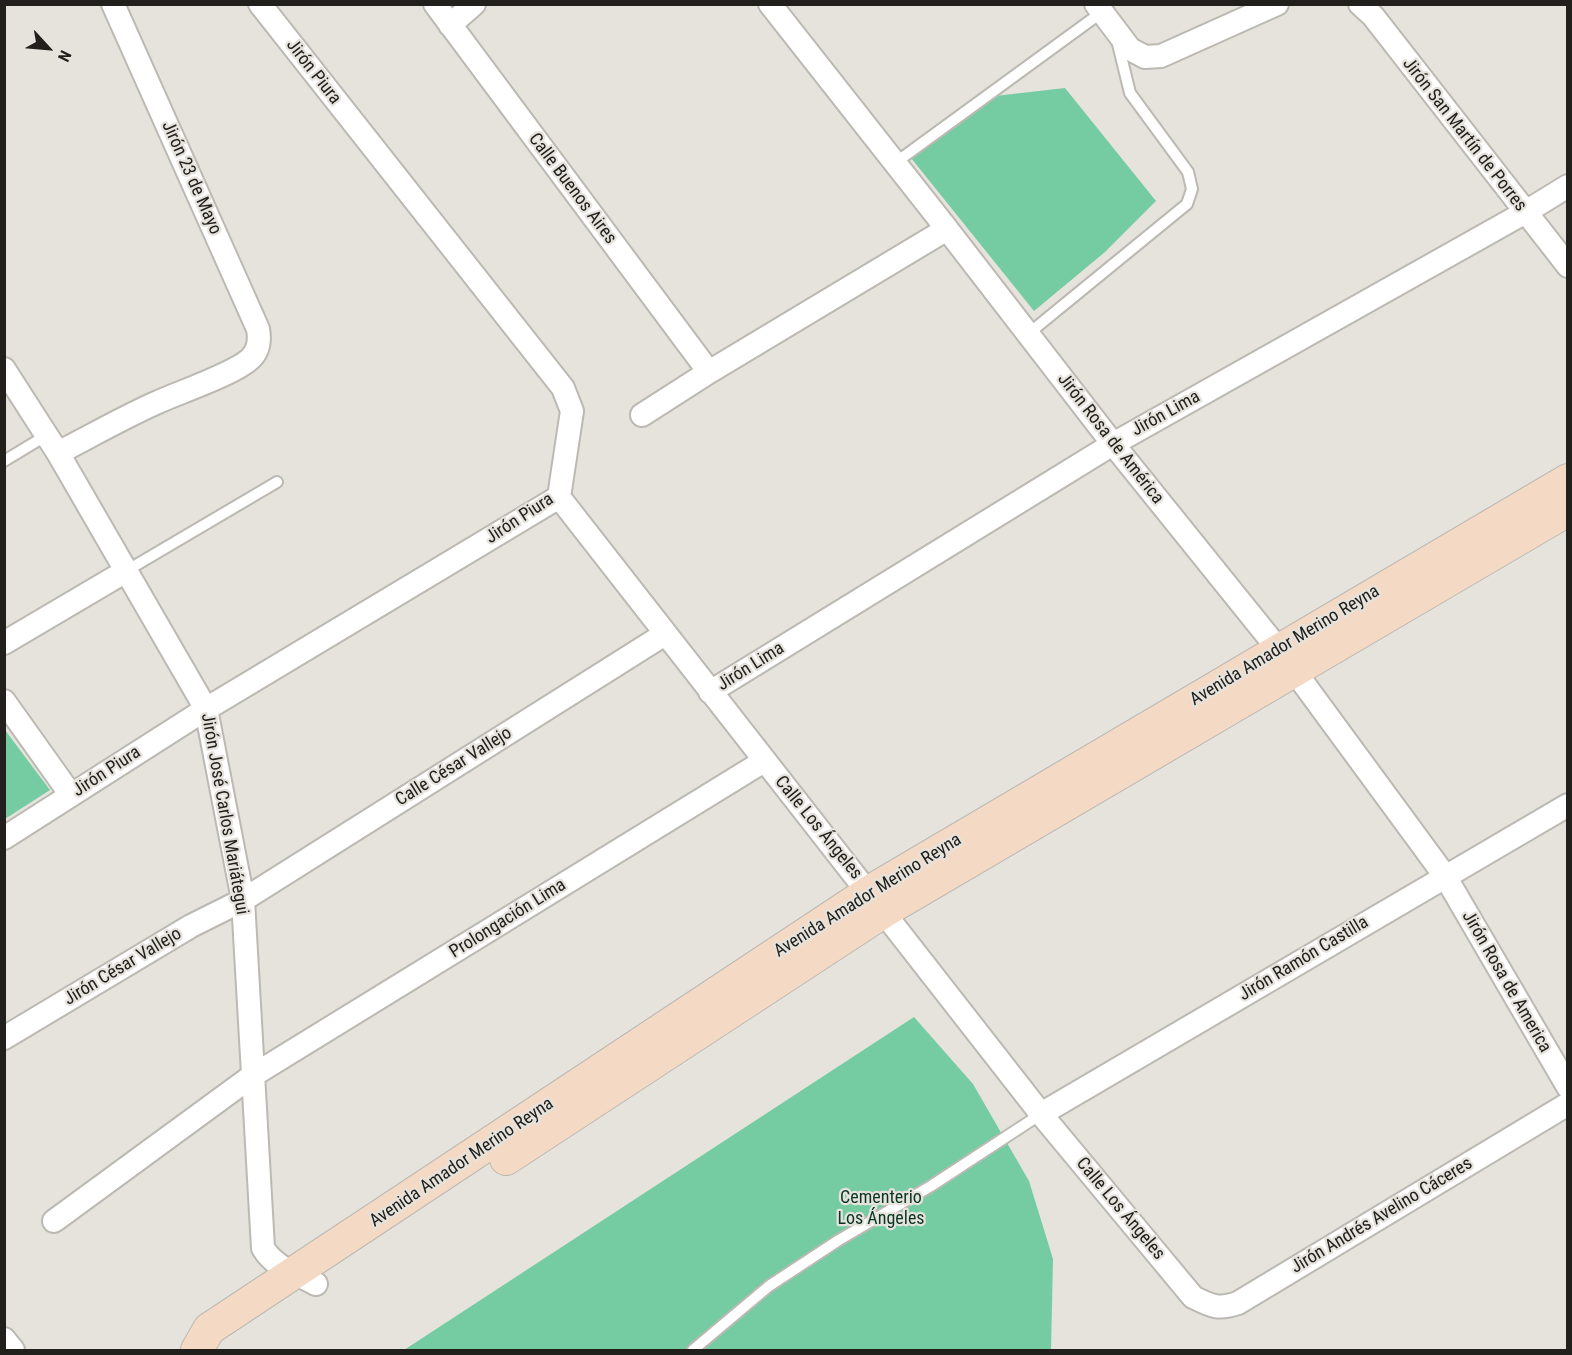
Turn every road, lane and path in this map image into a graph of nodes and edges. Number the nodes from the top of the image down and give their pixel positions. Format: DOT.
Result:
graph roads {
  1 [pos="114,4"];
  2 [pos="260,4"];
  3 [pos="435,4"];
  4 [pos="474,4"];
  5 [pos="770,4"];
  6 [pos="1277,4"];
  7 [pos="1360,4"];
  8 [pos="1104,15"];
  9 [pos="450,25"];
  10 [pos="895,163"];
  11 [pos="1568,186"];
  12 [pos="1524,213"];
  13 [pos="947,229"];
  14 [pos="1568,266"];
  15 [pos="1028,334"];
  16 [pos="4,369"];
  17 [pos="709,372"];
  18 [pos="642,415"];
  19 [pos="53,444"];
  20 [pos="1113,444"];
  21 [pos="4,461"];
  22 [pos="1568,480"];
  23 [pos="277,482"];
  24 [pos="559,497"];
  25 [pos="1568,510"];
  26 [pos="126,571"];
  27 [pos="665,634"];
  28 [pos="4,643"];
  29 [pos="1286,661"];
  30 [pos="710,692"];
  31 [pos="4,701"];
  32 [pos="206,709"];
  33 [pos="764,761"];
  34 [pos="71,795"];
  35 [pos="1568,805"];
  36 [pos="4,838"];
  37 [pos="1445,876"];
  38 [pos="243,900"];
  39 [pos="876,902"];
  40 [pos="4,1038"];
  41 [pos="252,1076"];
  42 [pos="1568,1087"];
  43 [pos="1568,1104"];
  44 [pos="1041,1114"];
  45 [pos="54,1221"];
  46 [pos="306,1278"];
  47 [pos="1193,1296"];
  48 [pos="4,1339"];
  49 [pos="13,1350"];
  50 [pos="197,1350"];
  51 [pos="214,1350"];
  52 [pos="693,1350"];
  1 -- 19 [label="street, Jirón 23 de Mayo"];
  2 -- 24 [label="street, Jirón Piura"];
  3 -- 9 [label="street, Calle Buenos Aires"];
  4 -- 9 [label="street"];
  5 -- 10 [label="street, Jirón Rosa de América"];
  6 -- 8 [label="street"];
  7 -- 12 [label="street, Jirón San Martín de Porres"];
  8 -- 10 [label="lane"];
  8 -- 15 [label="lane"];
  9 -- 17 [label="street, Calle Buenos Aires"];
  10 -- 13 [label="street, Jirón Rosa de América"];
  11 -- 12 [label="street, Jirón Lima"];
  12 -- 14 [label="street, Jirón San Martín de Porres"];
  12 -- 20 [label="street, Jirón Lima"];
  13 -- 15 [label="street, Jirón Rosa de América"];
  13 -- 17 [label="street"];
  15 -- 20 [label="street, Jirón Rosa de América"];
  16 -- 19 [label="street, Jirón José Carlos Mariátegui"];
  17 -- 18 [label="street"];
  19 -- 21 [label="lane"];
  19 -- 26 [label="street, Jirón José Carlos Mariátegui"];
  20 -- 29 [label="street, Jirón Rosa de América"];
  20 -- 30 [label="street, Jirón Lima"];
  22 -- 29 [label="street, Avenida Amador Merino Reyna"];
  23 -- 26 [label="lane"];
  24 -- 27 [label="street, Calle Los Ángeles"];
  24 -- 32 [label="street, Jirón Piura"];
  25 -- 29 [label="street, Avenida Amador Merino Reyna"];
  26 -- 28 [label="street"];
  26 -- 32 [label="street, Jirón José Carlos Mariátegui"];
  27 -- 30 [label="street, Calle Los Ángeles"];
  27 -- 38 [label="street, Calle César Vallejo"];
  29 -- 37 [label="street, Jirón Rosa de América"];
  29 -- 39 [label="street, Avenida Amador Merino Reyna"];
  30 -- 33 [label="street, Calle Los Ángeles"];
  31 -- 34 [label="street"];
  32 -- 34 [label="street, Jirón Piura"];
  32 -- 38 [label="street, Jirón José Carlos Mariátegui"];
  33 -- 39 [label="street, Calle Los Ángeles"];
  33 -- 41 [label="street, Prolongación Lima"];
  34 -- 36 [label="street, Jirón Piura"];
  35 -- 37 [label="street, Jirón Ramón Castilla"];
  37 -- 42 [label="street, Jirón Rosa de America"];
  37 -- 44 [label="street, Jirón Ramón Castilla"];
  38 -- 40 [label="street, Jirón César Vallejo"];
  38 -- 41 [label="street, Jirón José Carlos Mariátegui"];
  39 -- 44 [label="street, Calle Los Ángeles"];
  39 -- 46 [label="street, Avenida Amador Merino Reyna"];
  41 -- 45 [label="street, Prolongación Lima"];
  41 -- 46 [label="street, Jirón José Carlos Mariátegui"];
  43 -- 47 [label="street, Jirón Andrés Avelino Cáceres"];
  44 -- 47 [label="street, Calle Los Ángeles"];
  44 -- 52 [label="lane"];
  46 -- 50 [label="street, Avenida Amador Merino Reyna"];
  46 -- 51 [label="street, Avenida Amador Merino Reyna"];
  48 -- 49 [label="street"];
}
